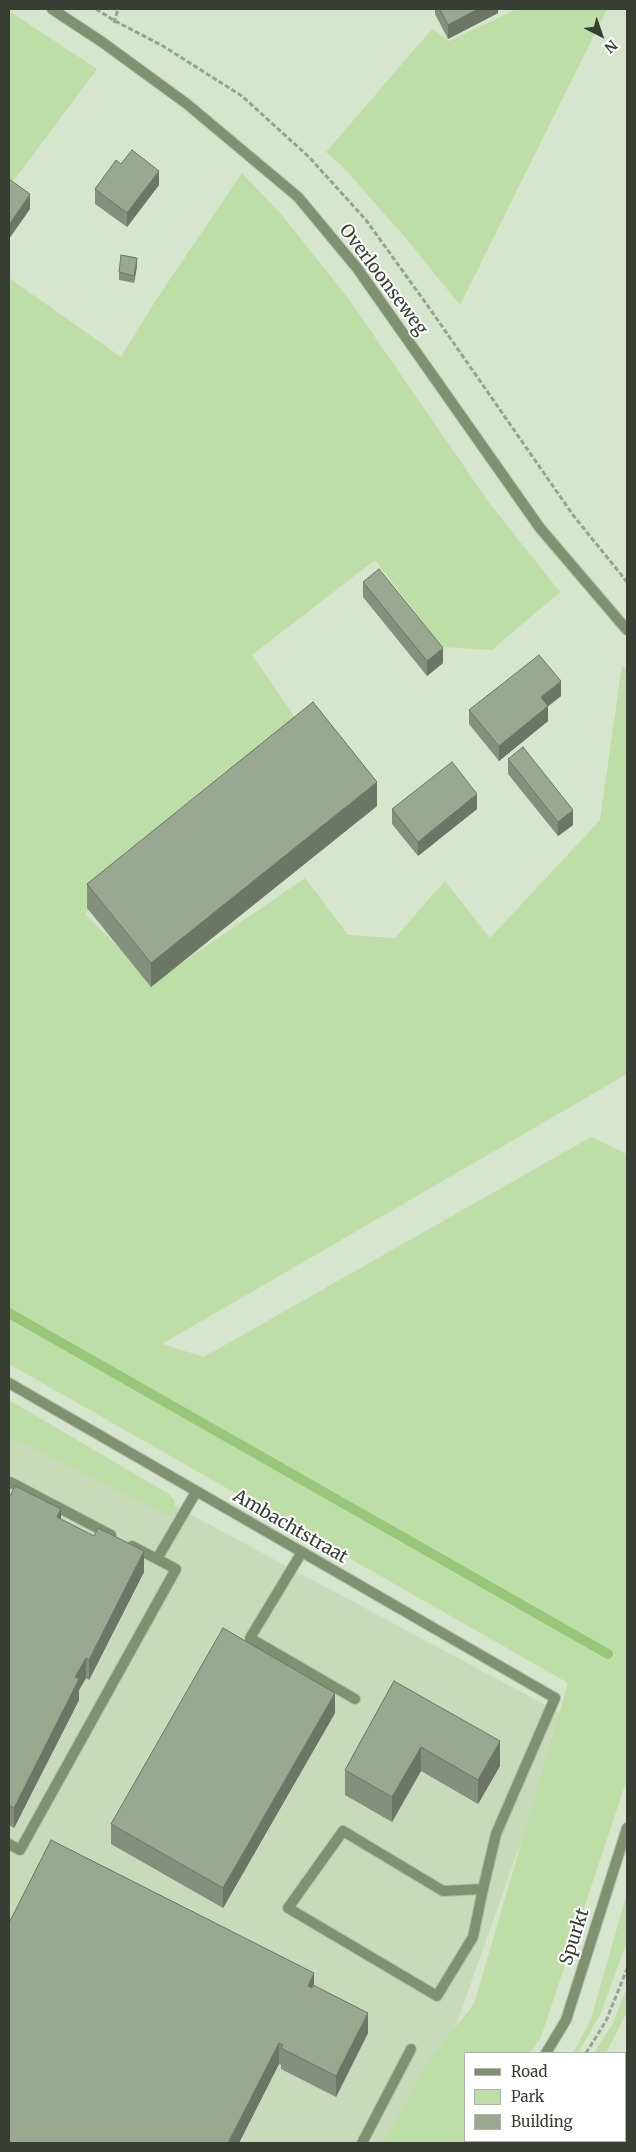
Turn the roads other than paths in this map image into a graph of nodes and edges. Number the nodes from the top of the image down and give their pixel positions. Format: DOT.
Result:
graph roads {
  1 [pos="52,9"];
  2 [pos="627,630"];
  3 [pos="9,1383"];
  4 [pos="9,1484"];
  5 [pos="196,1492"];
  6 [pos="302,1552"];
  7 [pos="157,1559"];
  8 [pos="355,1699"];
  9 [pos="627,1828"];
  10 [pos="9,1844"];
  11 [pos="484,1889"];
  12 [pos="411,2049"];
  13 [pos="547,2052"];
  14 [pos="362,2143"];
  1 -- 2 [label="street, Overloonseweg"];
  3 -- 5 [label="street, Ambachtstraat"];
  4 -- 7 [label="street"];
  5 -- 6 [label="street, Ambachtstraat"];
  5 -- 7 [label="street"];
  6 -- 8 [label="street"];
  6 -- 11 [label="street, Ambachtstraat"];
  7 -- 10 [label="street"];
  9 -- 13 [label="street, Spurkt"];
  11 -- 11 [label="street"];
  12 -- 14 [label="street"];
}
